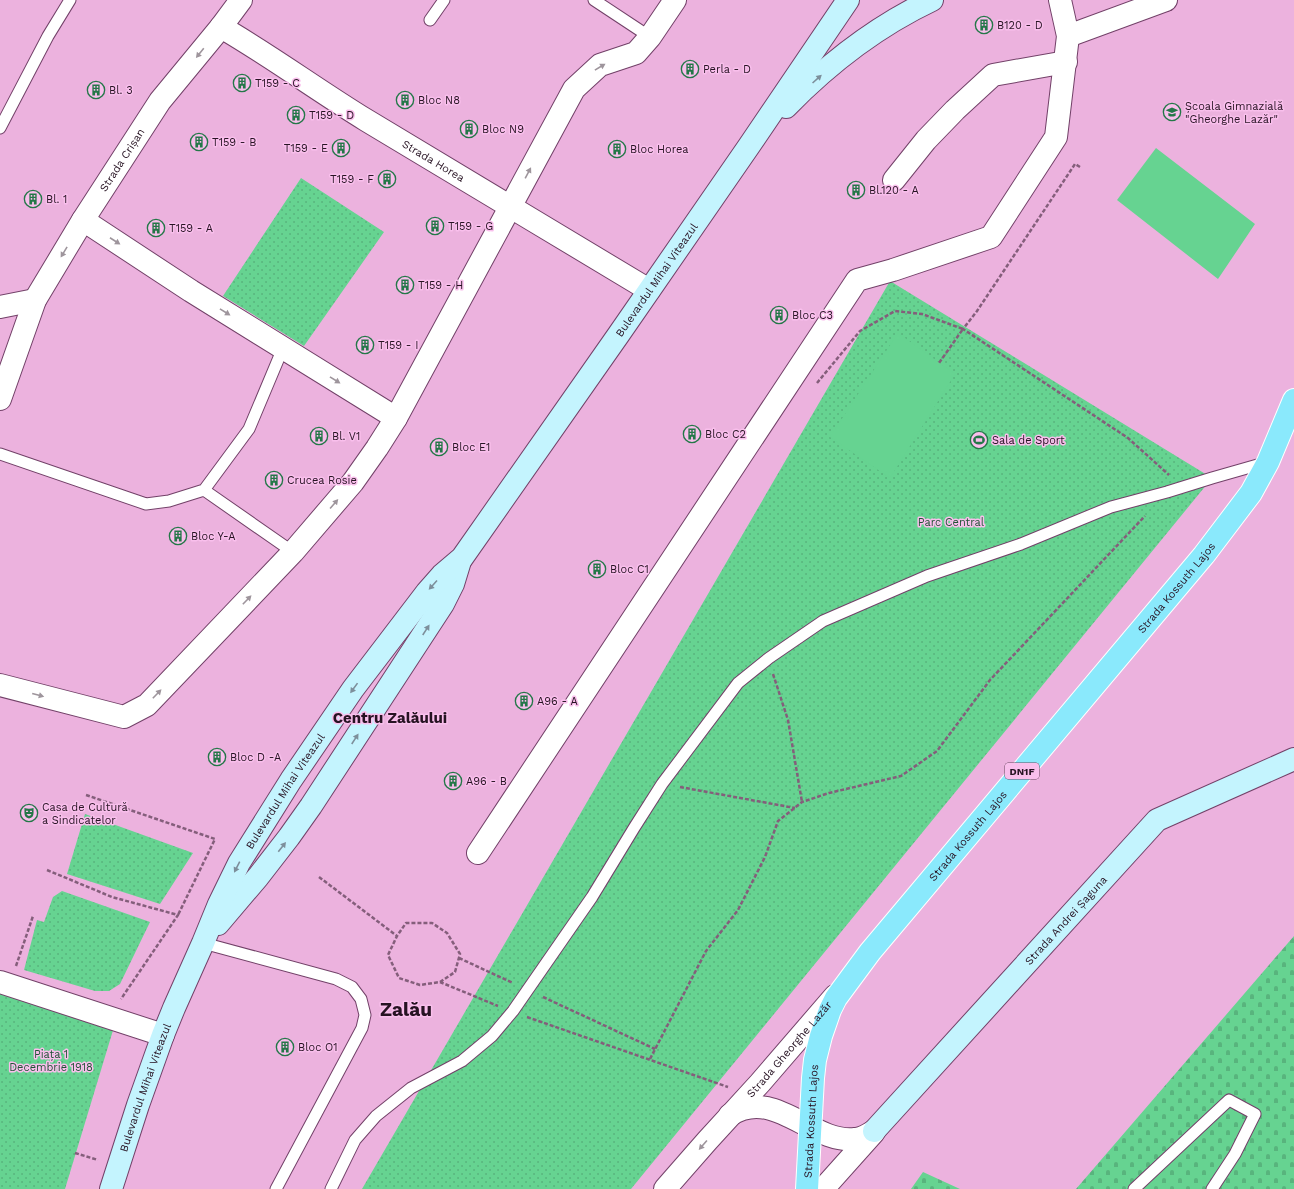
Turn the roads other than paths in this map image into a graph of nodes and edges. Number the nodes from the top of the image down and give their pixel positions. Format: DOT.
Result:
graph roads {
  1 [pos="70,0"];
  2 [pos="242,0"];
  3 [pos="444,0"];
  4 [pos="594,0"];
  5 [pos="675,0"];
  6 [pos="848,0"];
  7 [pos="932,0"];
  8 [pos="1060,0"];
  9 [pos="1166,0"];
  10 [pos="430,20"];
  11 [pos="221,27"];
  12 [pos="1068,36"];
  13 [pos="650,37"];
  14 [pos="1066,62"];
  15 [pos="0,128"];
  16 [pos="750,146"];
  17 [pos="894,180"];
  18 [pos="510,207"];
  19 [pos="83,220"];
  20 [pos="649,290"];
  21 [pos="35,300"];
  22 [pos="0,307"];
  23 [pos="282,348"];
  24 [pos="0,399"];
  25 [pos="1294,400"];
  26 [pos="396,418"];
  27 [pos="0,454"];
  28 [pos="1268,462"];
  29 [pos="204,490"];
  30 [pos="293,552"];
  31 [pos="462,558"];
  32 [pos="0,685"];
  33 [pos="1294,759"];
  34 [pos="478,853"];
  35 [pos="203,944"];
  36 [pos="848,981"];
  37 [pos="4,984"];
  38 [pos="163,1035"];
  39 [pos="729,1116"];
  40 [pos="811,1127"];
  41 [pos="874,1131"];
  42 [pos="111,1189"];
  43 [pos="276,1189"];
  44 [pos="331,1189"];
  45 [pos="665,1189"];
  46 [pos="807,1189"];
  47 [pos="824,1189"];
  48 [pos="1134,1189"];
  49 [pos="1212,1189"];
  1 -- 15 [label="lane"];
  2 -- 11 [label="street, Strada Crișan"];
  3 -- 10 [label="lane"];
  4 -- 13 [label="lane"];
  5 -- 13 [label="street"];
  6 -- 16 [label="main road, Bulevardul Mihai Viteazul"];
  16 -- 7 [label="main road, one-way"];
  8 -- 12 [label="street"];
  9 -- 12 [label="street"];
  11 -- 18 [label="street, Strada Horea"];
  11 -- 19 [label="street, Strada Crișan, one-way"];
  12 -- 14 [label="street"];
  18 -- 13 [label="street, one-way"];
  14 -- 17 [label="street"];
  14 -- 34 [label="street"];
  16 -- 20 [label="main road, Bulevardul Mihai Viteazul"];
  18 -- 20 [label="street, Strada Horea"];
  18 -- 26 [label="street"];
  19 -- 21 [label="street, Strada Crișan, one-way"];
  19 -- 23 [label="street, one-way"];
  20 -- 31 [label="main road, Bulevardul Mihai Viteazul"];
  21 -- 22 [label="street"];
  21 -- 24 [label="street, Strada Crișan"];
  23 -- 26 [label="street, one-way"];
  23 -- 29 [label="lane"];
  25 -- 28 [label="main road, Strada Kossuth Lajos / DN1F"];
  30 -- 26 [label="street, one-way"];
  27 -- 29 [label="lane"];
  28 -- 36 [label="main road, Strada Kossuth Lajos / DN1F"];
  28 -- 44 [label="lane"];
  29 -- 30 [label="lane"];
  32 -- 30 [label="street, one-way"];
  35 -- 31 [label="main road, Bulevardul Mihai Viteazul, one-way"];
  31 -- 35 [label="main road, Bulevardul Mihai Viteazul, one-way"];
  33 -- 41 [label="main road, Strada Andrei Șaguna"];
  35 -- 38 [label="main road, Bulevardul Mihai Viteazul"];
  35 -- 43 [label="lane"];
  36 -- 39 [label="street, Strada Gheorghe Lazăr"];
  36 -- 40 [label="main road, Strada Kossuth Lajos / DN1F"];
  37 -- 38 [label="street"];
  38 -- 42 [label="main road, Bulevardul Mihai Viteazul"];
  39 -- 40 [label="street, Strada Gheorghe Lazăr"];
  39 -- 45 [label="street, Strada Gheorghe Lazăr, one-way"];
  40 -- 41 [label="street, Strada Andrei Șaguna"];
  40 -- 46 [label="main road, Strada Kossuth Lajos / DN1F"];
  41 -- 47 [label="street, Strada Andrei Șaguna"];
  48 -- 49 [label="lane"];
}
